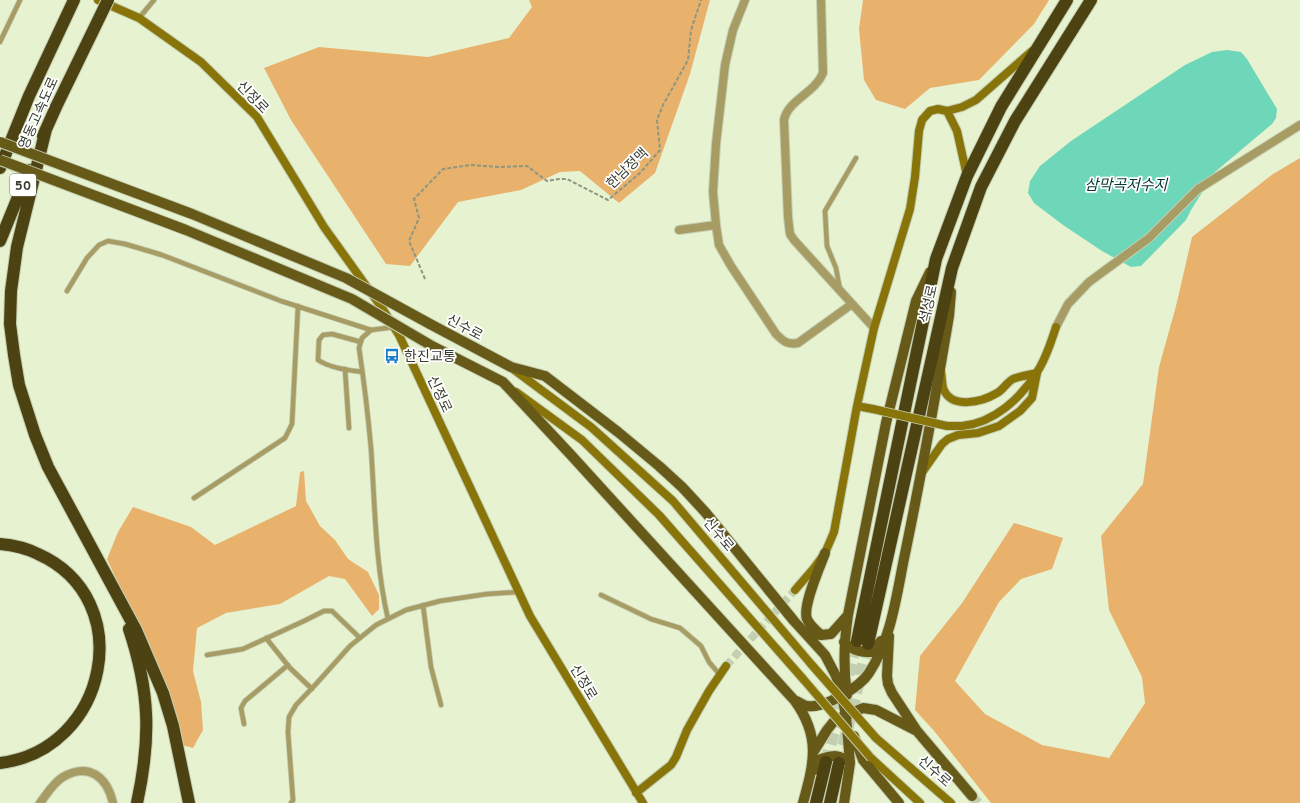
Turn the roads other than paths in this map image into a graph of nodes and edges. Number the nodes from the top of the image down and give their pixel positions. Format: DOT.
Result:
graph roads {
  1 [pos="20,0"];
  2 [pos="74,0"];
  3 [pos="98,0"];
  4 [pos="108,0"];
  5 [pos="154,0"];
  6 [pos="745,0"];
  7 [pos="821,0"];
  8 [pos="1067,0"];
  9 [pos="1090,0"];
  10 [pos="139,18"];
  11 [pos="0,42"];
  12 [pos="1039,45"];
  13 [pos="947,111"];
  14 [pos="1300,125"];
  15 [pos="46,129"];
  16 [pos="0,142"];
  17 [pos="856,158"];
  18 [pos="0,160"];
  19 [pos="0,168"];
  20 [pos="967,176"];
  21 [pos="716,225"];
  22 [pos="679,230"];
  23 [pos="0,241"];
  24 [pos="936,259"];
  25 [pos="952,268"];
  26 [pos="67,291"];
  27 [pos="840,291"];
  28 [pos="852,304"];
  29 [pos="298,306"];
  30 [pos="394,327"];
  31 [pos="874,328"];
  32 [pos="371,330"];
  33 [pos="361,342"];
  34 [pos="941,367"];
  35 [pos="511,368"];
  36 [pos="345,369"];
  37 [pos="362,372"];
  38 [pos="1037,373"];
  39 [pos="503,382"];
  40 [pos="857,406"];
  41 [pos="349,428"];
  42 [pos="921,474"];
  43 [pos="194,498"];
  44 [pos="0,544"];
  45 [pos="825,554"];
  46 [pos="113,588"];
  47 [pos="795,590"];
  48 [pos="518,592"];
  49 [pos="601,595"];
  50 [pos="423,605"];
  51 [pos="848,615"];
  52 [pos="388,619"];
  53 [pos="794,621"];
  54 [pos="888,632"];
  55 [pos="821,635"];
  56 [pos="266,638"];
  57 [pos="360,638"];
  58 [pos="844,642"];
  59 [pos="207,655"];
  60 [pos="288,665"];
  61 [pos="726,666"];
  62 [pos="720,675"];
  63 [pos="312,689"];
  64 [pos="844,693"];
  65 [pos="796,701"];
  66 [pos="441,705"];
  67 [pos="848,715"];
  68 [pos="244,724"];
  69 [pos="917,731"];
  70 [pos="814,751"];
  71 [pos="826,762"];
  72 [pos="0,763"];
  73 [pos="845,763"];
  74 [pos="811,775"];
  75 [pos="636,793"];
  76 [pos="972,796"];
  77 [pos="40,803"];
  78 [pos="113,803"];
  79 [pos="138,803"];
  80 [pos="189,803"];
  81 [pos="291,803"];
  82 [pos="643,803"];
  83 [pos="803,803"];
  84 [pos="816,803"];
  85 [pos="830,803"];
  86 [pos="844,803"];
  87 [pos="899,803"];
  88 [pos="920,803"];
  89 [pos="951,803"];
  1 -- 11 [label="lane"];
  2 -- 19 [label="highway, 영동고속도로 / 50"];
  3 -- 10 [label="street, 신정로"];
  4 -- 15 [label="highway, 영동고속도로 / 50, bridge"];
  5 -- 10 [label="lane"];
  6 -- 21 [label="street"];
  7 -- 27 [label="street"];
  8 -- 12 [label="highway, 석성로"];
  9 -- 25 [label="highway, 석성로"];
  10 -- 30 [label="street, 신정로"];
  12 -- 13 [label="street"];
  12 -- 20 [label="highway, 석성로"];
  13 -- 20 [label="street"];
  13 -- 31 [label="street"];
  14 -- 38 [label="street"];
  15 -- 23 [label="highway, 영동고속도로 / 50"];
  15 -- 46 [label="highway"];
  16 -- 35 [label="main road, 신수로, bridge"];
  17 -- 27 [label="lane"];
  18 -- 39 [label="main road, bridge"];
  20 -- 24 [label="highway, 석성로"];
  21 -- 22 [label="street"];
  21 -- 28 [label="street"];
  24 -- 25 [label="highway, 석성로"];
  24 -- 51 [label="main road"];
  25 -- 34 [label="main road"];
  26 -- 29 [label="lane"];
  27 -- 28 [label="street"];
  28 -- 31 [label="street"];
  29 -- 32 [label="lane"];
  29 -- 43 [label="lane"];
  30 -- 32 [label="lane"];
  30 -- 48 [label="street, 신정로"];
  31 -- 40 [label="street"];
  32 -- 33 [label="lane"];
  33 -- 36 [label="lane"];
  33 -- 37 [label="lane"];
  34 -- 38 [label="street"];
  34 -- 42 [label="main road"];
  35 -- 53 [label="main road"];
  35 -- 89 [label="street, 신수로, bridge"];
  36 -- 37 [label="lane"];
  36 -- 41 [label="lane"];
  37 -- 52 [label="lane"];
  38 -- 40 [label="street, bridge"];
  38 -- 42 [label="street"];
  39 -- 65 [label="main road"];
  39 -- 88 [label="street, bridge"];
  40 -- 45 [label="street"];
  42 -- 54 [label="main road"];
  44 -- 72 [label="highway"];
  45 -- 47 [label="street"];
  45 -- 55 [label="main road"];
  46 -- 79 [label="highway"];
  46 -- 80 [label="highway"];
  48 -- 50 [label="lane"];
  48 -- 75 [label="street, 신정로"];
  49 -- 62 [label="lane"];
  50 -- 52 [label="lane"];
  50 -- 66 [label="lane"];
  51 -- 55 [label="main road"];
  51 -- 58 [label="main road"];
  52 -- 57 [label="lane"];
  53 -- 55 [label="main road"];
  53 -- 64 [label="main road"];
  54 -- 58 [label="main road"];
  54 -- 64 [label="main road"];
  54 -- 69 [label="main road"];
  56 -- 57 [label="lane"];
  56 -- 59 [label="lane"];
  56 -- 60 [label="lane"];
  57 -- 63 [label="lane"];
  58 -- 64 [label="main road"];
  60 -- 63 [label="lane"];
  60 -- 68 [label="lane"];
  61 -- 62 [label="street"];
  62 -- 75 [label="street"];
  63 -- 81 [label="lane"];
  64 -- 65 [label="main road"];
  64 -- 67 [label="main road"];
  65 -- 70 [label="main road"];
  67 -- 69 [label="main road"];
  67 -- 70 [label="main road"];
  67 -- 73 [label="main road"];
  67 -- 87 [label="main road"];
  69 -- 76 [label="main road"];
  70 -- 74 [label="main road"];
  71 -- 84 [label="highway"];
  73 -- 74 [label="main road"];
  73 -- 85 [label="highway"];
  73 -- 86 [label="main road"];
  74 -- 83 [label="main road"];
  75 -- 82 [label="street, 신정로"];
  77 -- 78 [label="street"];
}
